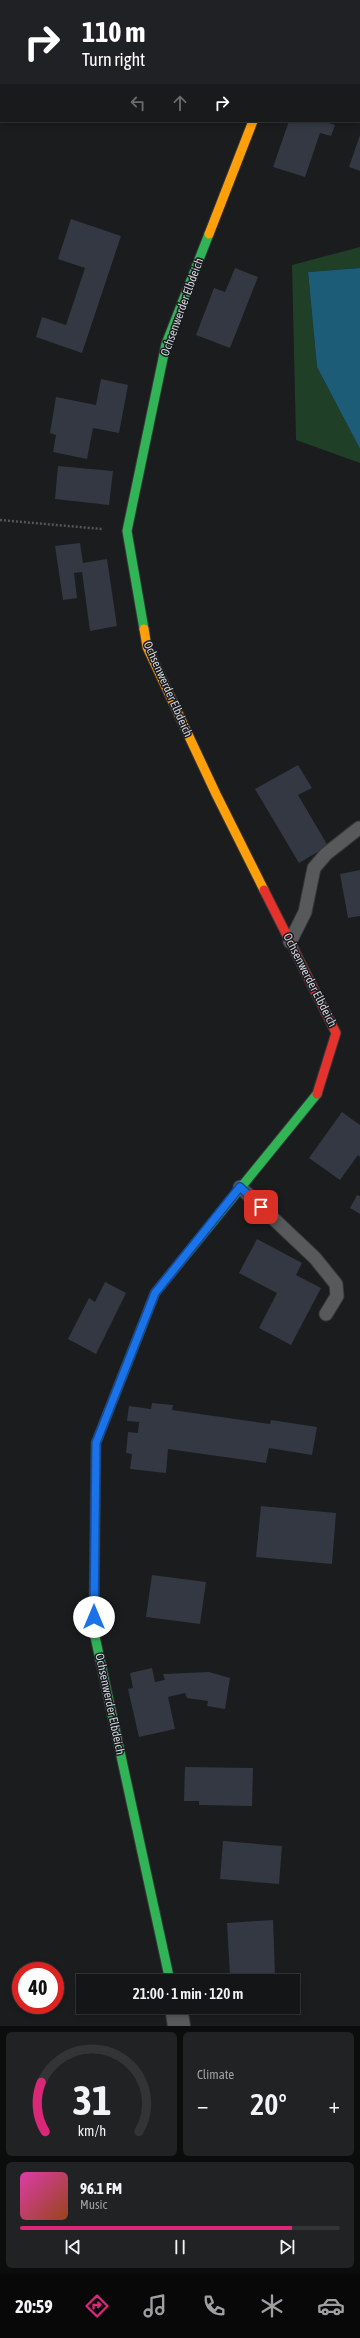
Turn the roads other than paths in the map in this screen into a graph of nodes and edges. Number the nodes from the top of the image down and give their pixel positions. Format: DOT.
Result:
graph roads {
  1 [pos="253,122"];
  2 [pos="359,828"];
  3 [pos="290,942"];
  4 [pos="240,1187"];
  5 [pos="326,1314"];
  6 [pos="168,1974"];
  7 [pos="177,2014"];
  8 [pos="179,2026"];
  1 -- 3 [label="street, Ochsenwerder Elbdeich"];
  2 -- 3 [label="lane"];
  3 -- 4 [label="street, Ochsenwerder Elbdeich"];
  4 -- 5 [label="lane"];
  4 -- 6 [label="street, Ochsenwerder Elbdeich"];
  7 -- 8 [label="street"];
}
